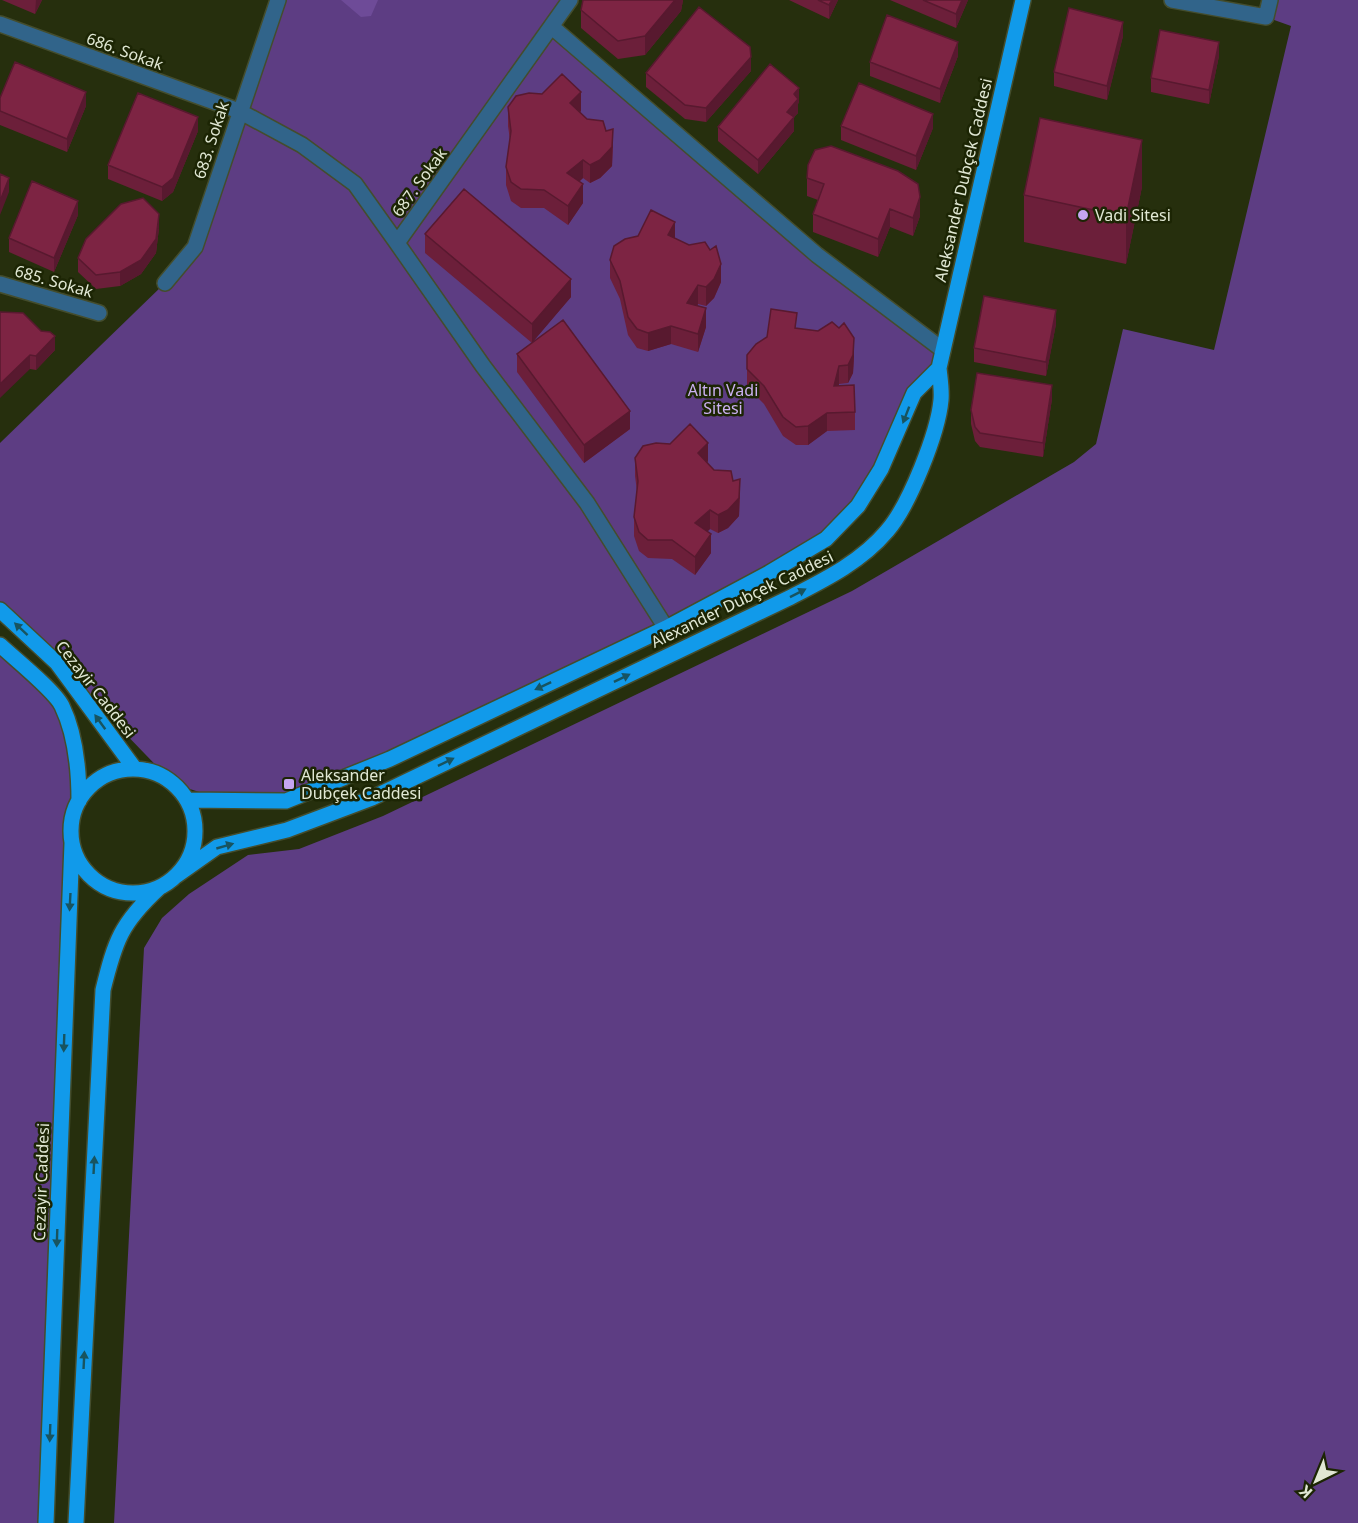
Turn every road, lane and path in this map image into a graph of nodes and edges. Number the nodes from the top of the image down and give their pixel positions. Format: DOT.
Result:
graph roads {
  1 [pos="278,0"];
  2 [pos="570,0"];
  3 [pos="1023,0"];
  4 [pos="1172,0"];
  5 [pos="1270,0"];
  6 [pos="0,24"];
  7 [pos="552,27"];
  8 [pos="238,111"];
  9 [pos="397,243"];
  10 [pos="165,283"];
  11 [pos="0,284"];
  12 [pos="99,313"];
  13 [pos="943,350"];
  14 [pos="939,368"];
  15 [pos="0,610"];
  16 [pos="666,628"];
  17 [pos="0,645"];
  18 [pos="135,769"];
  19 [pos="187,800"];
  20 [pos="79,801"];
  21 [pos="72,843"];
  22 [pos="176,876"];
  23 [pos="159,888"];
  24 [pos="46,1523"];
  25 [pos="76,1523"];
  1 -- 8 [label="street, 683. Sokak"];
  2 -- 7 [label="street, 687. Sokak"];
  3 -- 13 [label="main road, Aleksander Dubçek Caddesi"];
  4 -- 5 [label="street"];
  6 -- 8 [label="street, 686. Sokak"];
  7 -- 9 [label="street, 687. Sokak"];
  7 -- 13 [label="street"];
  8 -- 9 [label="street, 687. Sokak"];
  8 -- 10 [label="street, 683. Sokak"];
  9 -- 16 [label="street"];
  11 -- 12 [label="street, 685. Sokak"];
  13 -- 14 [label="main road, Aleksander Dubçek Caddesi"];
  14 -- 16 [label="main road, Alexander Dubçek Caddesi, one-way"];
  22 -- 14 [label="main road, Alexander Dubçek Caddesi, one-way"];
  18 -- 15 [label="main road, Cezayir Caddesi, one-way"];
  16 -- 19 [label="main road, Alexander Dubçek Caddesi, one-way"];
  17 -- 20 [label="main road"];
  18 -- 19 [label="main road"];
  18 -- 20 [label="main road"];
  19 -- 22 [label="main road"];
  20 -- 21 [label="main road"];
  21 -- 23 [label="main road"];
  21 -- 24 [label="main road, Cezayir Caddesi, one-way"];
  22 -- 23 [label="main road"];
  25 -- 23 [label="main road, one-way"];
}
